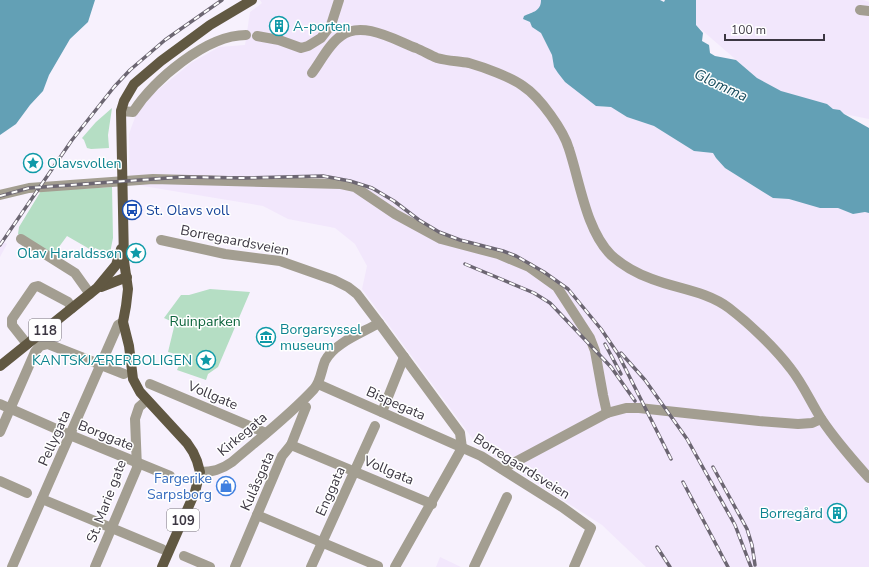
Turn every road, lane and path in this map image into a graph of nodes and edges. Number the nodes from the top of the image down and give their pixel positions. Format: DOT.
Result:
graph roads {
  1 [pos="252,0"];
  2 [pos="339,0"];
  3 [pos="246,35"];
  4 [pos="257,36"];
  5 [pos="312,73"];
  6 [pos="124,112"];
  7 [pos="124,191"];
  8 [pos="0,195"];
  9 [pos="124,234"];
  10 [pos="21,239"];
  11 [pos="161,240"];
  12 [pos="127,277"];
  13 [pos="94,291"];
  14 [pos="72,308"];
  15 [pos="123,322"];
  16 [pos="379,323"];
  17 [pos="27,344"];
  18 [pos="404,358"];
  19 [pos="0,366"];
  20 [pos="100,366"];
  21 [pos="124,374"];
  22 [pos="150,384"];
  23 [pos="318,384"];
  24 [pos="146,400"];
  25 [pos="0,404"];
  26 [pos="306,407"];
  27 [pos="10,409"];
  28 [pos="382,412"];
  29 [pos="607,413"];
  30 [pos="821,419"];
  31 [pos="375,426"];
  32 [pos="0,432"];
  33 [pos="266,433"];
  34 [pos="70,435"];
  35 [pos="291,445"];
  36 [pos="462,448"];
  37 [pos="137,462"];
  38 [pos="502,468"];
  39 [pos="354,471"];
  40 [pos="200,472"];
  41 [pos="170,476"];
  42 [pos="869,478"];
  43 [pos="0,481"];
  44 [pos="27,493"];
  45 [pos="507,497"];
  46 [pos="42,499"];
  47 [pos="432,504"];
  48 [pos="257,515"];
  49 [pos="111,528"];
  50 [pos="322,542"];
  51 [pos="162,549"];
  52 [pos="184,556"];
  53 [pos="378,566"];
  54 [pos="12,567"];
  55 [pos="95,567"];
  56 [pos="162,567"];
  57 [pos="210,567"];
  58 [pos="235,567"];
  59 [pos="311,567"];
  60 [pos="395,567"];
  61 [pos="474,567"];
  62 [pos="574,567"];
  1 -- 6 [label="main road, 118"];
  2 -- 4 [label="street"];
  3 -- 6 [label="street"];
  5 -- 30 [label="street"];
  6 -- 7 [label="main road, 118"];
  7 -- 9 [label="main road, 118"];
  7 -- 12 [label="main road, 118"];
  8 -- 29 [label="street"];
  9 -- 12 [label="main road, 118"];
  9 -- 13 [label="main road, 118"];
  10 -- 13 [label="street"];
  11 -- 16 [label="street, Borregaardsveien"];
  12 -- 13 [label="main road, 118"];
  12 -- 15 [label="main road"];
  13 -- 14 [label="main road, 118"];
  14 -- 17 [label="main road, 118"];
  14 -- 17 [label="street"];
  15 -- 20 [label="street, Pellygata"];
  15 -- 24 [label="main road"];
  16 -- 18 [label="street, Borregaardsveien"];
  16 -- 23 [label="street"];
  17 -- 19 [label="main road, 118"];
  18 -- 28 [label="street"];
  18 -- 36 [label="street, Borregaardsveien"];
  20 -- 21 [label="street"];
  20 -- 27 [label="street"];
  20 -- 34 [label="street, Pellygata"];
  22 -- 33 [label="street, Vollgate"];
  23 -- 28 [label="street, Bispegata"];
  23 -- 33 [label="street, Kirkegata"];
  24 -- 37 [label="street, St. Marie gate"];
  24 -- 40 [label="main road"];
  25 -- 27 [label="street, Borggate"];
  26 -- 35 [label="street, Kulåsgata"];
  27 -- 32 [label="street"];
  27 -- 34 [label="street, Borggate"];
  28 -- 36 [label="street, Bispegata"];
  29 -- 30 [label="street"];
  29 -- 38 [label="street"];
  30 -- 42 [label="street"];
  31 -- 39 [label="street, Enggata"];
  33 -- 40 [label="street, Kirkegata"];
  34 -- 37 [label="street, Borggate"];
  34 -- 46 [label="street, Pellygata"];
  35 -- 39 [label="street, Vollgata"];
  35 -- 48 [label="street, Kulåsgata"];
  36 -- 38 [label="street, Borregaardsveien"];
  36 -- 47 [label="street"];
  37 -- 41 [label="street, Borggate"];
  37 -- 49 [label="street, St. Marie gate"];
  38 -- 62 [label="street, Borregaardsveien"];
  39 -- 47 [label="street, Vollgata"];
  39 -- 50 [label="street, Enggata"];
  40 -- 56 [label="main road, 109"];
  43 -- 44 [label="street"];
  45 -- 61 [label="street"];
  46 -- 49 [label="street"];
  46 -- 54 [label="street, Pellygata"];
  47 -- 60 [label="street"];
  48 -- 50 [label="street"];
  48 -- 58 [label="street, Kulåsgata"];
  49 -- 51 [label="street"];
  49 -- 55 [label="street, St. Marie gate"];
  50 -- 53 [label="street"];
  50 -- 59 [label="street, Enggata"];
  52 -- 57 [label="street"];
}
